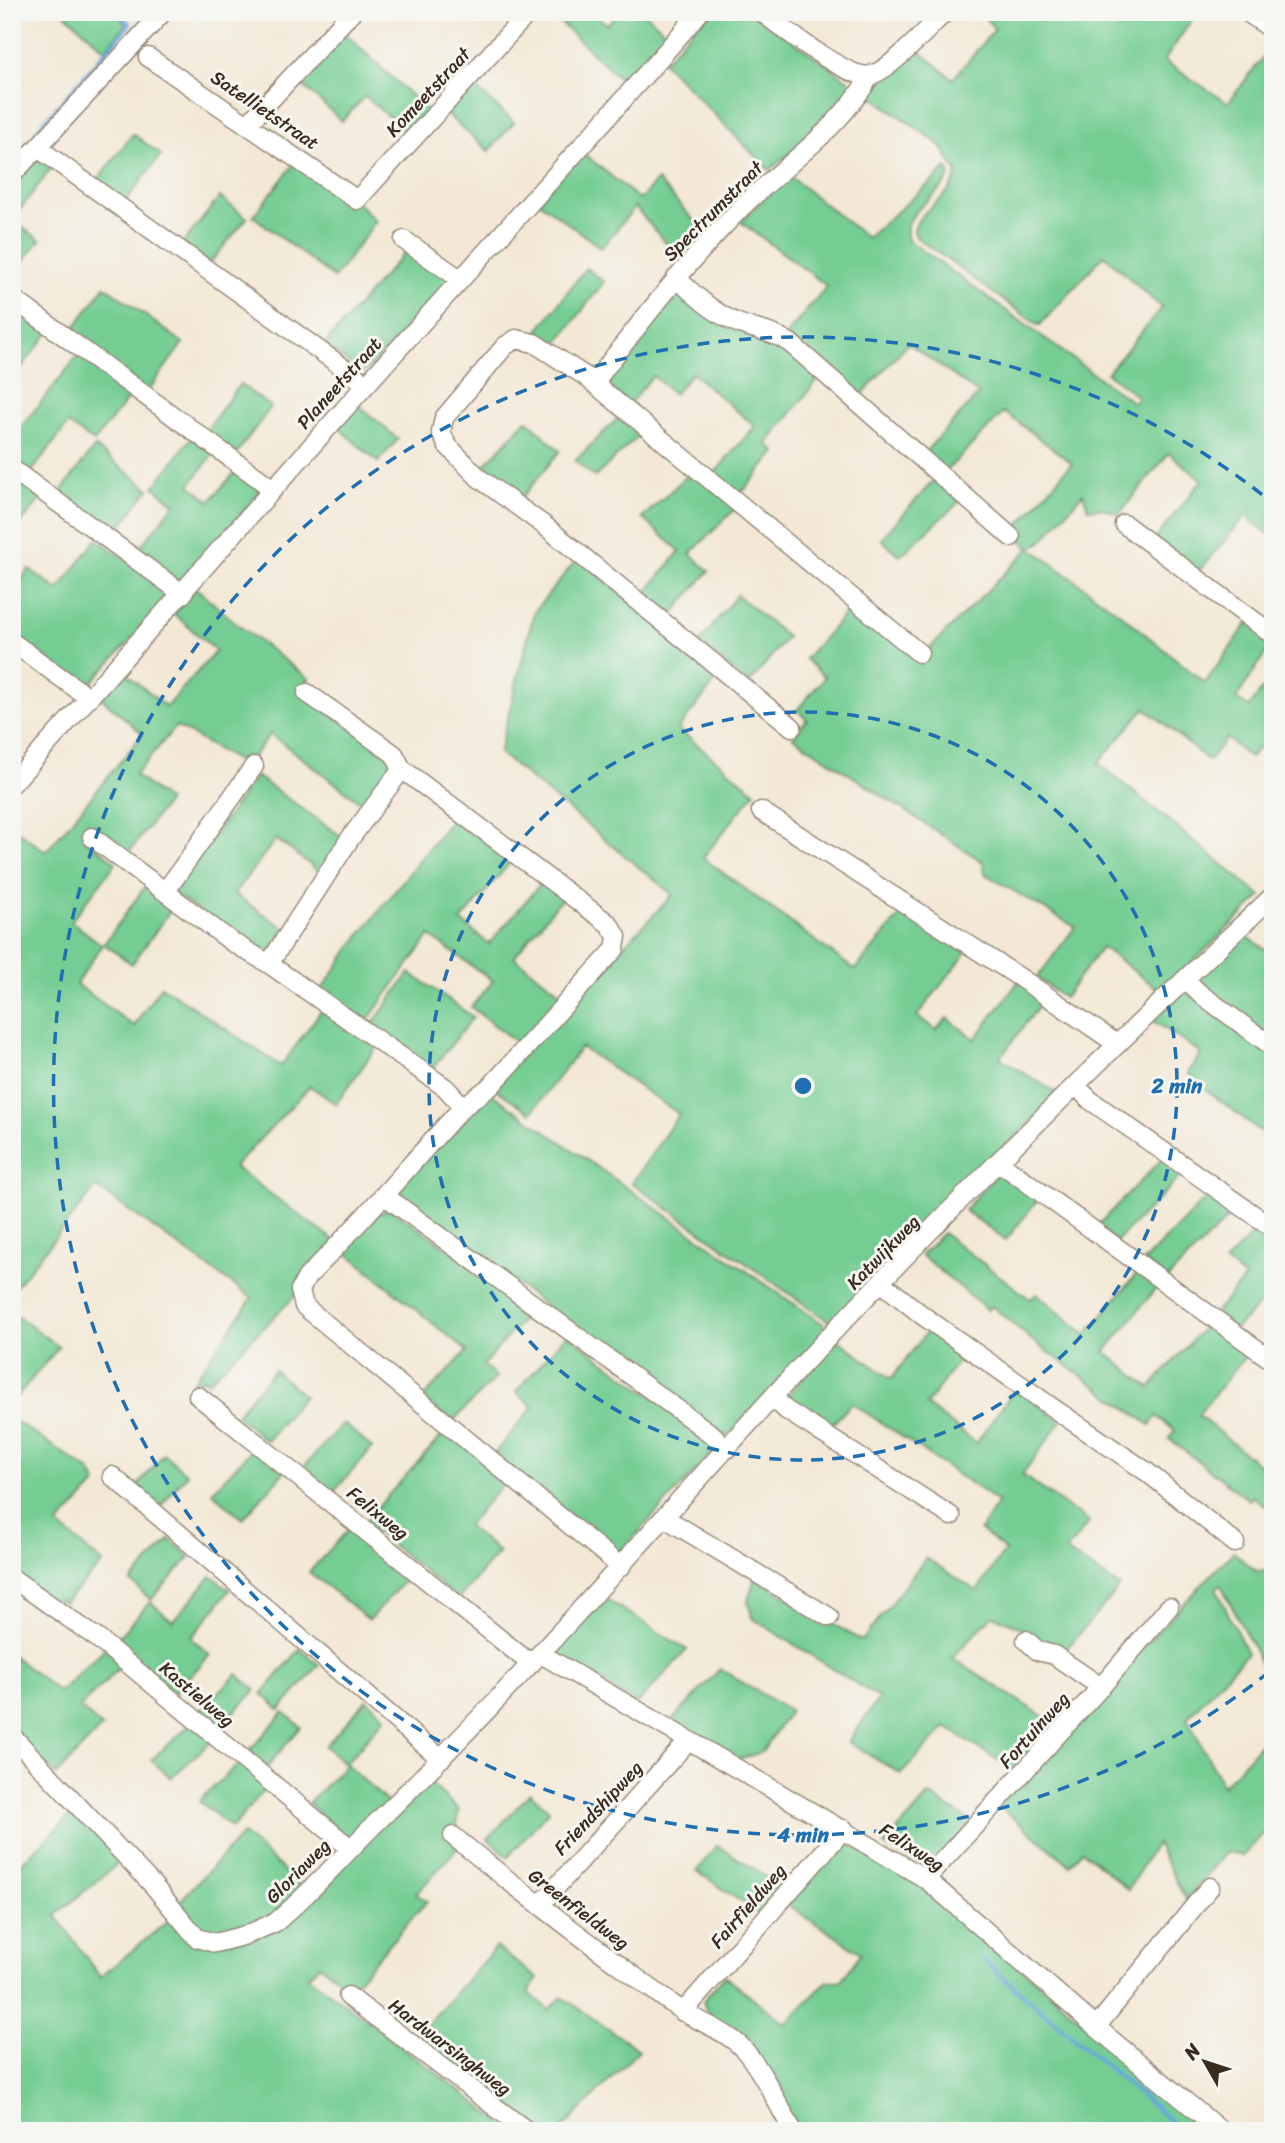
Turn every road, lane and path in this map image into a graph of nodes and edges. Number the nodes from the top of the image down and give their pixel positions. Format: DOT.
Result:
graph roads {
  1 [pos="352,12"];
  2 [pos="529,12"];
  3 [pos="700,12"];
  4 [pos="761,12"];
  5 [pos="945,12"];
  6 [pos="1247,12"];
  7 [pos="153,16"];
  8 [pos="1273,30"];
  9 [pos="148,57"];
  10 [pos="870,76"];
  11 [pos="248,124"];
  12 [pos="38,148"];
  13 [pos="12,175"];
  14 [pos="357,200"];
  15 [pos="404,240"];
  16 [pos="676,278"];
  17 [pos="460,279"];
  18 [pos="12,298"];
  19 [pos="594,383"];
  20 [pos="366,384"];
  21 [pos="12,469"];
  22 [pos="273,489"];
  23 [pos="1124,524"];
  24 [pos="1011,537"];
  25 [pos="183,594"];
  26 [pos="1273,635"];
  27 [pos="12,642"];
  28 [pos="919,653"];
  29 [pos="307,693"];
  30 [pos="89,698"];
  31 [pos="792,727"];
  32 [pos="254,766"];
  33 [pos="402,769"];
  34 [pos="12,785"];
  35 [pos="761,811"];
  36 [pos="92,837"];
  37 [pos="165,892"];
  38 [pos="1273,896"];
  39 [pos="269,964"];
  40 [pos="1185,979"];
  41 [pos="1117,1044"];
  42 [pos="1273,1047"];
  43 [pos="1076,1086"];
  44 [pos="463,1107"];
  45 [pos="999,1162"];
  46 [pos="385,1196"];
  47 [pos="1273,1228"];
  48 [pos="882,1283"];
  49 [pos="1273,1361"];
  50 [pos="198,1396"];
  51 [pos="773,1397"];
  52 [pos="727,1449"];
  53 [pos="111,1476"];
  54 [pos="951,1516"];
  55 [pos="665,1518"];
  56 [pos="1235,1543"];
  57 [pos="621,1567"];
  58 [pos="12,1578"];
  59 [pos="1169,1607"];
  60 [pos="829,1617"];
  61 [pos="1026,1640"];
  62 [pos="536,1659"];
  63 [pos="1101,1687"];
  64 [pos="12,1736"];
  65 [pos="688,1741"];
  66 [pos="441,1759"];
  67 [pos="844,1829"];
  68 [pos="453,1836"];
  69 [pos="350,1848"];
  70 [pos="926,1879"];
  71 [pos="1210,1887"];
  72 [pos="540,1905"];
  73 [pos="348,1996"];
  74 [pos="683,2012"];
  75 [pos="1096,2027"];
  76 [pos="527,2131"];
  77 [pos="793,2131"];
  78 [pos="1221,2131"];
  1 -- 11 [label="street"];
  2 -- 14 [label="street, Komeetstraat"];
  3 -- 17 [label="street, Planeetstraat"];
  4 -- 10 [label="street"];
  5 -- 10 [label="street"];
  6 -- 8 [label="street"];
  7 -- 12 [label="street"];
  9 -- 11 [label="street, Satellietstraat"];
  10 -- 16 [label="street, Spectrumstraat"];
  11 -- 14 [label="street, Satellietstraat"];
  12 -- 13 [label="street"];
  12 -- 20 [label="street"];
  15 -- 17 [label="street"];
  16 -- 19 [label="street, Spectrumstraat"];
  16 -- 24 [label="street"];
  17 -- 20 [label="street, Planeetstraat"];
  18 -- 22 [label="street"];
  19 -- 28 [label="street"];
  19 -- 31 [label="street"];
  20 -- 22 [label="street, Planeetstraat"];
  21 -- 25 [label="street"];
  22 -- 25 [label="street, Planeetstraat"];
  23 -- 26 [label="street"];
  25 -- 30 [label="street, Planeetstraat"];
  27 -- 30 [label="street"];
  29 -- 33 [label="street"];
  30 -- 34 [label="street, Planeetstraat"];
  32 -- 37 [label="street"];
  33 -- 39 [label="street"];
  33 -- 44 [label="street"];
  35 -- 41 [label="street"];
  36 -- 37 [label="street"];
  37 -- 39 [label="street"];
  38 -- 40 [label="street, Katwijkweg"];
  39 -- 44 [label="street"];
  40 -- 41 [label="street, Katwijkweg"];
  40 -- 42 [label="street"];
  41 -- 43 [label="street, Katwijkweg"];
  43 -- 45 [label="street, Katwijkweg"];
  43 -- 47 [label="street"];
  44 -- 46 [label="street"];
  45 -- 48 [label="street, Katwijkweg"];
  45 -- 49 [label="street"];
  46 -- 52 [label="street"];
  46 -- 57 [label="street"];
  48 -- 51 [label="street, Katwijkweg"];
  48 -- 56 [label="street"];
  50 -- 62 [label="street, Felixweg"];
  51 -- 52 [label="street, Katwijkweg"];
  51 -- 54 [label="street"];
  52 -- 55 [label="street, Katwijkweg"];
  53 -- 66 [label="street"];
  55 -- 57 [label="street, Katwijkweg"];
  55 -- 60 [label="street"];
  57 -- 62 [label="street, Katwijkweg"];
  58 -- 69 [label="street, Kastielweg"];
  59 -- 63 [label="street, Fortuinweg"];
  61 -- 63 [label="street"];
  62 -- 65 [label="street, Felixweg"];
  62 -- 66 [label="street, Gloriaweg"];
  63 -- 70 [label="street, Fortuinweg"];
  64 -- 69 [label="street, Gloriaweg"];
  65 -- 67 [label="street, Felixweg"];
  65 -- 72 [label="street, Friendshipweg"];
  66 -- 69 [label="street, Gloriaweg"];
  67 -- 70 [label="street, Felixweg"];
  67 -- 74 [label="street, Fairfieldweg"];
  68 -- 72 [label="street, Greenfieldweg"];
  70 -- 75 [label="street, Felixweg"];
  71 -- 75 [label="street"];
  72 -- 74 [label="street, Greenfieldweg"];
  73 -- 76 [label="street, Hardwarsinghweg"];
  74 -- 77 [label="street, Greenfieldweg"];
  75 -- 78 [label="street, Felixweg"];
}
